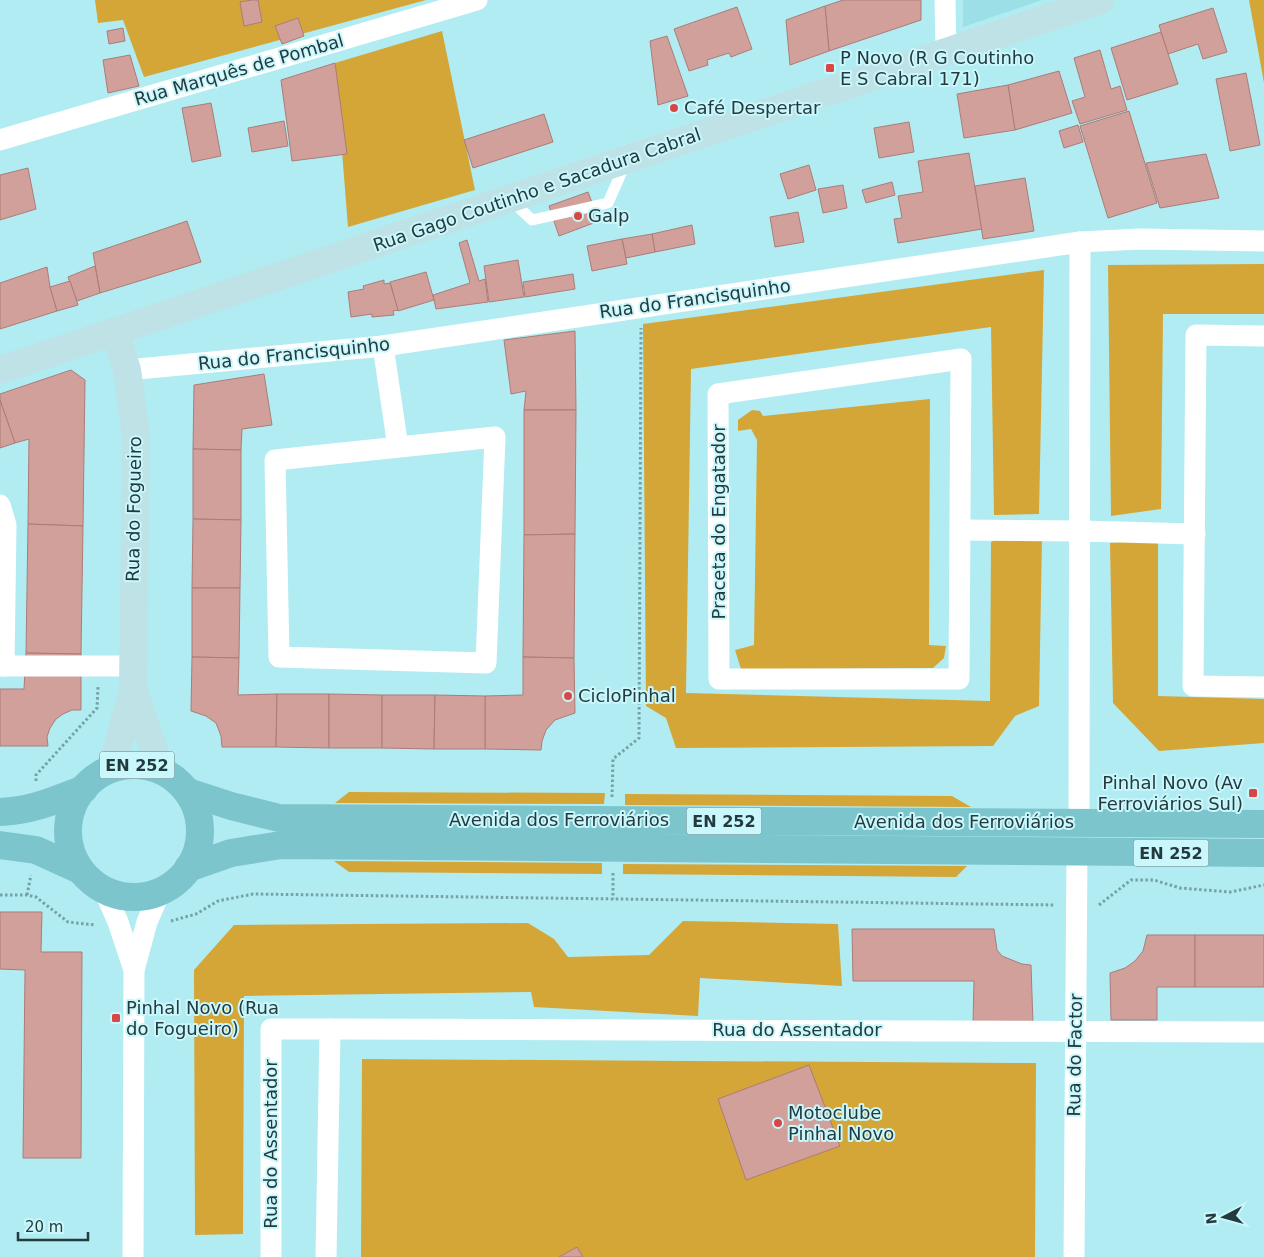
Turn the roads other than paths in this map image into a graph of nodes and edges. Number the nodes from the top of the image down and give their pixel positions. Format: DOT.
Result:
graph roads {
  1 [pos="477,0"];
  2 [pos="945,0"];
  3 [pos="1102,0"];
  4 [pos="946,53"];
  5 [pos="0,140"];
  6 [pos="1264,241"];
  7 [pos="1080,242"];
  8 [pos="115,331"];
  9 [pos="1264,336"];
  10 [pos="383,346"];
  11 [pos="0,370"];
  12 [pos="127,370"];
  13 [pos="398,447"];
  14 [pos="0,505"];
  15 [pos="960,530"];
  16 [pos="1080,531"];
  17 [pos="1195,534"];
  18 [pos="2,666"];
  19 [pos="132,677"];
  20 [pos="1264,687"];
  21 [pos="112,768"];
  22 [pos="161,771"];
  23 [pos="84,788"];
  24 [pos="188,792"];
  25 [pos="0,812"];
  26 [pos="1079,823"];
  27 [pos="1264,824"];
  28 [pos="0,845"];
  29 [pos="1077,852"];
  30 [pos="1264,853"];
  31 [pos="188,868"];
  32 [pos="80,870"];
  33 [pos="104,890"];
  34 [pos="160,892"];
  35 [pos="134,970"];
  36 [pos="330,1028"];
  37 [pos="1076,1032"];
  38 [pos="1264,1032"];
  39 [pos="133,1257"];
  40 [pos="272,1257"];
  41 [pos="326,1257"];
  42 [pos="1074,1257"];
  1 -- 5 [label="street, Rua Marquês de Pombal"];
  2 -- 4 [label="street"];
  3 -- 4 [label="street, Rua Gago Coutinho e Sacadura Cabral"];
  4 -- 8 [label="street, Rua Gago Coutinho e Sacadura Cabral"];
  6 -- 7 [label="street, Rua do Francisquinho"];
  7 -- 10 [label="street, Rua do Francisquinho"];
  7 -- 16 [label="street"];
  8 -- 11 [label="street, Rua Gago Coutinho e Sacadura Cabral"];
  8 -- 12 [label="street, Rua do Fogueiro"];
  9 -- 17 [label="street"];
  10 -- 12 [label="street, Rua do Francisquinho"];
  10 -- 13 [label="street"];
  12 -- 19 [label="street, Rua do Fogueiro"];
  13 -- 13 [label="street"];
  14 -- 18 [label="street"];
  15 -- 15 [label="street, Praceta do Engatador"];
  15 -- 16 [label="street"];
  16 -- 17 [label="street"];
  16 -- 26 [label="street"];
  17 -- 20 [label="street"];
  18 -- 19 [label="street"];
  19 -- 21 [label="street, Rua do Fogueiro"];
  19 -- 22 [label="street, Rua do Fogueiro"];
  21 -- 22 [label="main road, Avenida dos Ferroviários / EN 252"];
  21 -- 23 [label="main road, Avenida dos Ferroviários / EN 252"];
  22 -- 24 [label="main road, Avenida dos Ferroviários / EN 252"];
  23 -- 25 [label="main road, Avenida dos Ferroviários / EN 252"];
  23 -- 32 [label="main road, Avenida dos Ferroviários / EN 252"];
  24 -- 26 [label="main road, Avenida dos Ferroviários / EN 252"];
  24 -- 31 [label="main road, Avenida dos Ferroviários / EN 252"];
  26 -- 27 [label="main road, Avenida dos Ferroviários / EN 252"];
  28 -- 32 [label="main road, Avenida dos Ferroviários / EN 252"];
  29 -- 30 [label="main road, Avenida dos Ferroviários / EN 252"];
  29 -- 31 [label="main road, Avenida dos Ferroviários / EN 252"];
  29 -- 37 [label="street, Rua do Factor"];
  31 -- 34 [label="main road, Avenida dos Ferroviários / EN 252"];
  32 -- 33 [label="main road, Avenida dos Ferroviários / EN 252"];
  33 -- 34 [label="main road, Avenida dos Ferroviários / EN 252"];
  33 -- 35 [label="street"];
  34 -- 35 [label="street"];
  35 -- 39 [label="street"];
  36 -- 37 [label="street, Rua do Assentador"];
  36 -- 40 [label="street, Rua do Assentador"];
  36 -- 41 [label="street"];
  37 -- 38 [label="street, Rua do Assentador"];
  37 -- 42 [label="street, Rua do Factor"];
}
